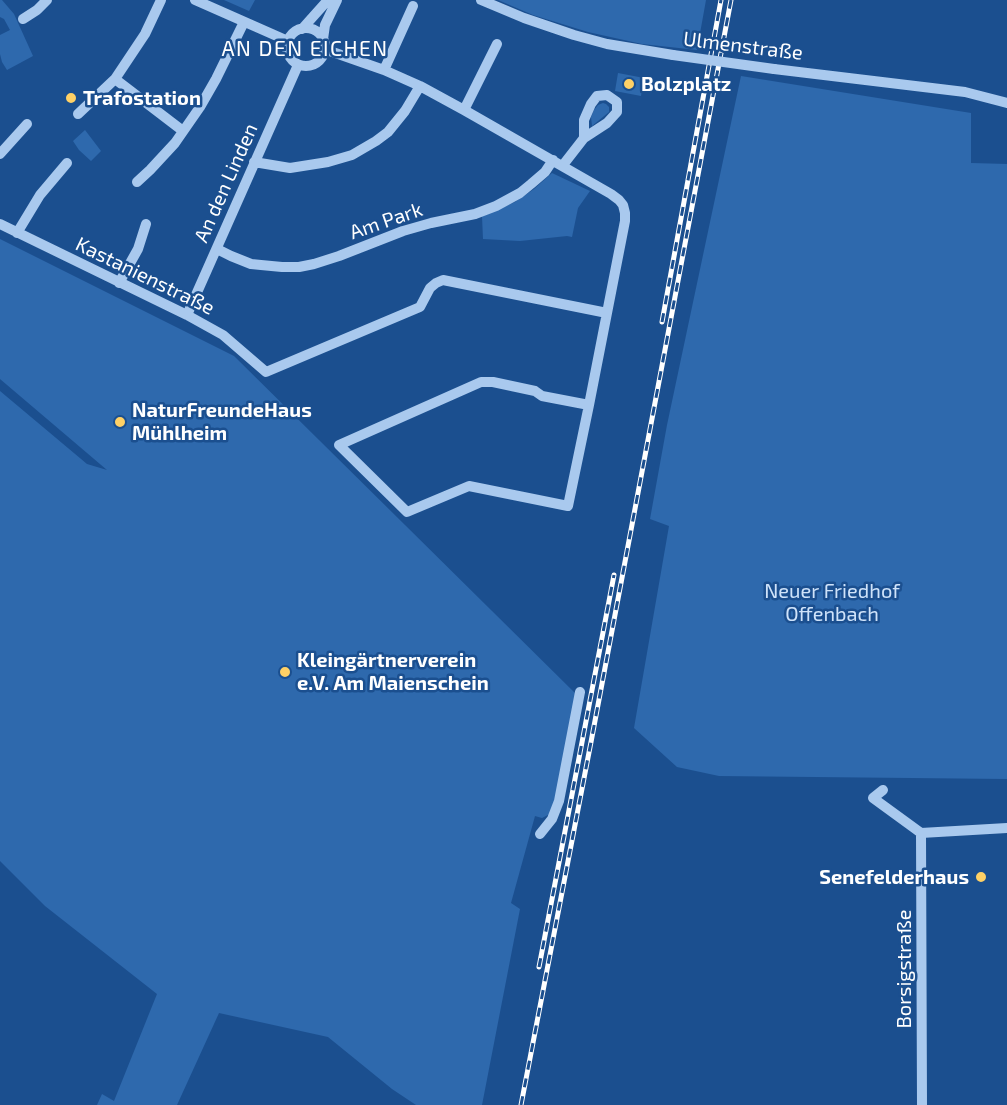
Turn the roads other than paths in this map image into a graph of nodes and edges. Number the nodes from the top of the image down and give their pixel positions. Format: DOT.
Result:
graph roads {
  1 [pos="47,0"];
  2 [pos="161,0"];
  3 [pos="195,0"];
  4 [pos="328,0"];
  5 [pos="337,0"];
  6 [pos="481,0"];
  7 [pos="413,6"];
  8 [pos="23,19"];
  9 [pos="244,22"];
  10 [pos="302,29"];
  11 [pos="288,41"];
  12 [pos="323,44"];
  13 [pos="497,44"];
  14 [pos="298,65"];
  15 [pos="384,70"];
  16 [pos="115,79"];
  17 [pos="420,86"];
  18 [pos="1007,103"];
  19 [pos="464,110"];
  20 [pos="78,114"];
  21 [pos="27,124"];
  22 [pos="183,131"];
  23 [pos="584,138"];
  24 [pos="0,154"];
  25 [pos="254,162"];
  26 [pos="67,163"];
  27 [pos="558,163"];
  28 [pos="137,182"];
  29 [pos="0,224"];
  30 [pos="146,224"];
  31 [pos="17,233"];
  32 [pos="216,249"];
  33 [pos="119,283"];
  34 [pos="608,313"];
  35 [pos="187,315"];
  36 [pos="590,405"];
  37 [pos="580,692"];
  38 [pos="883,790"];
  39 [pos="1007,828"];
  40 [pos="921,833"];
  41 [pos="540,834"];
  42 [pos="922,1105"];
  1 -- 8 [label="street"];
  2 -- 16 [label="street"];
  3 -- 9 [label="street"];
  4 -- 10 [label="street"];
  5 -- 12 [label="street"];
  6 -- 18 [label="street, Ulmenstraße, bridge"];
  7 -- 15 [label="street"];
  9 -- 11 [label="street"];
  9 -- 22 [label="street"];
  10 -- 11 [label="street"];
  10 -- 12 [label="street"];
  11 -- 14 [label="street"];
  12 -- 14 [label="street"];
  12 -- 15 [label="street"];
  13 -- 19 [label="street"];
  14 -- 25 [label="street, An den Linden"];
  15 -- 17 [label="street"];
  16 -- 20 [label="street"];
  16 -- 22 [label="street"];
  17 -- 19 [label="street"];
  17 -- 25 [label="street"];
  19 -- 27 [label="street"];
  21 -- 24 [label="street"];
  22 -- 28 [label="street"];
  23 -- 27 [label="street, Am Park"];
  25 -- 32 [label="street, An den Linden"];
  26 -- 31 [label="street"];
  27 -- 32 [label="street, Am Park"];
  27 -- 34 [label="street"];
  29 -- 31 [label="street, Kastanienstraße"];
  30 -- 33 [label="street"];
  31 -- 33 [label="street, Kastanienstraße"];
  32 -- 35 [label="street, An den Linden"];
  33 -- 35 [label="street, Kastanienstraße"];
  34 -- 35 [label="street, Kastanienstraße"];
  34 -- 36 [label="street"];
  36 -- 36 [label="street"];
  37 -- 41 [label="street"];
  38 -- 40 [label="street"];
  39 -- 40 [label="street"];
  40 -- 42 [label="street, Borsigstraße"];
}
